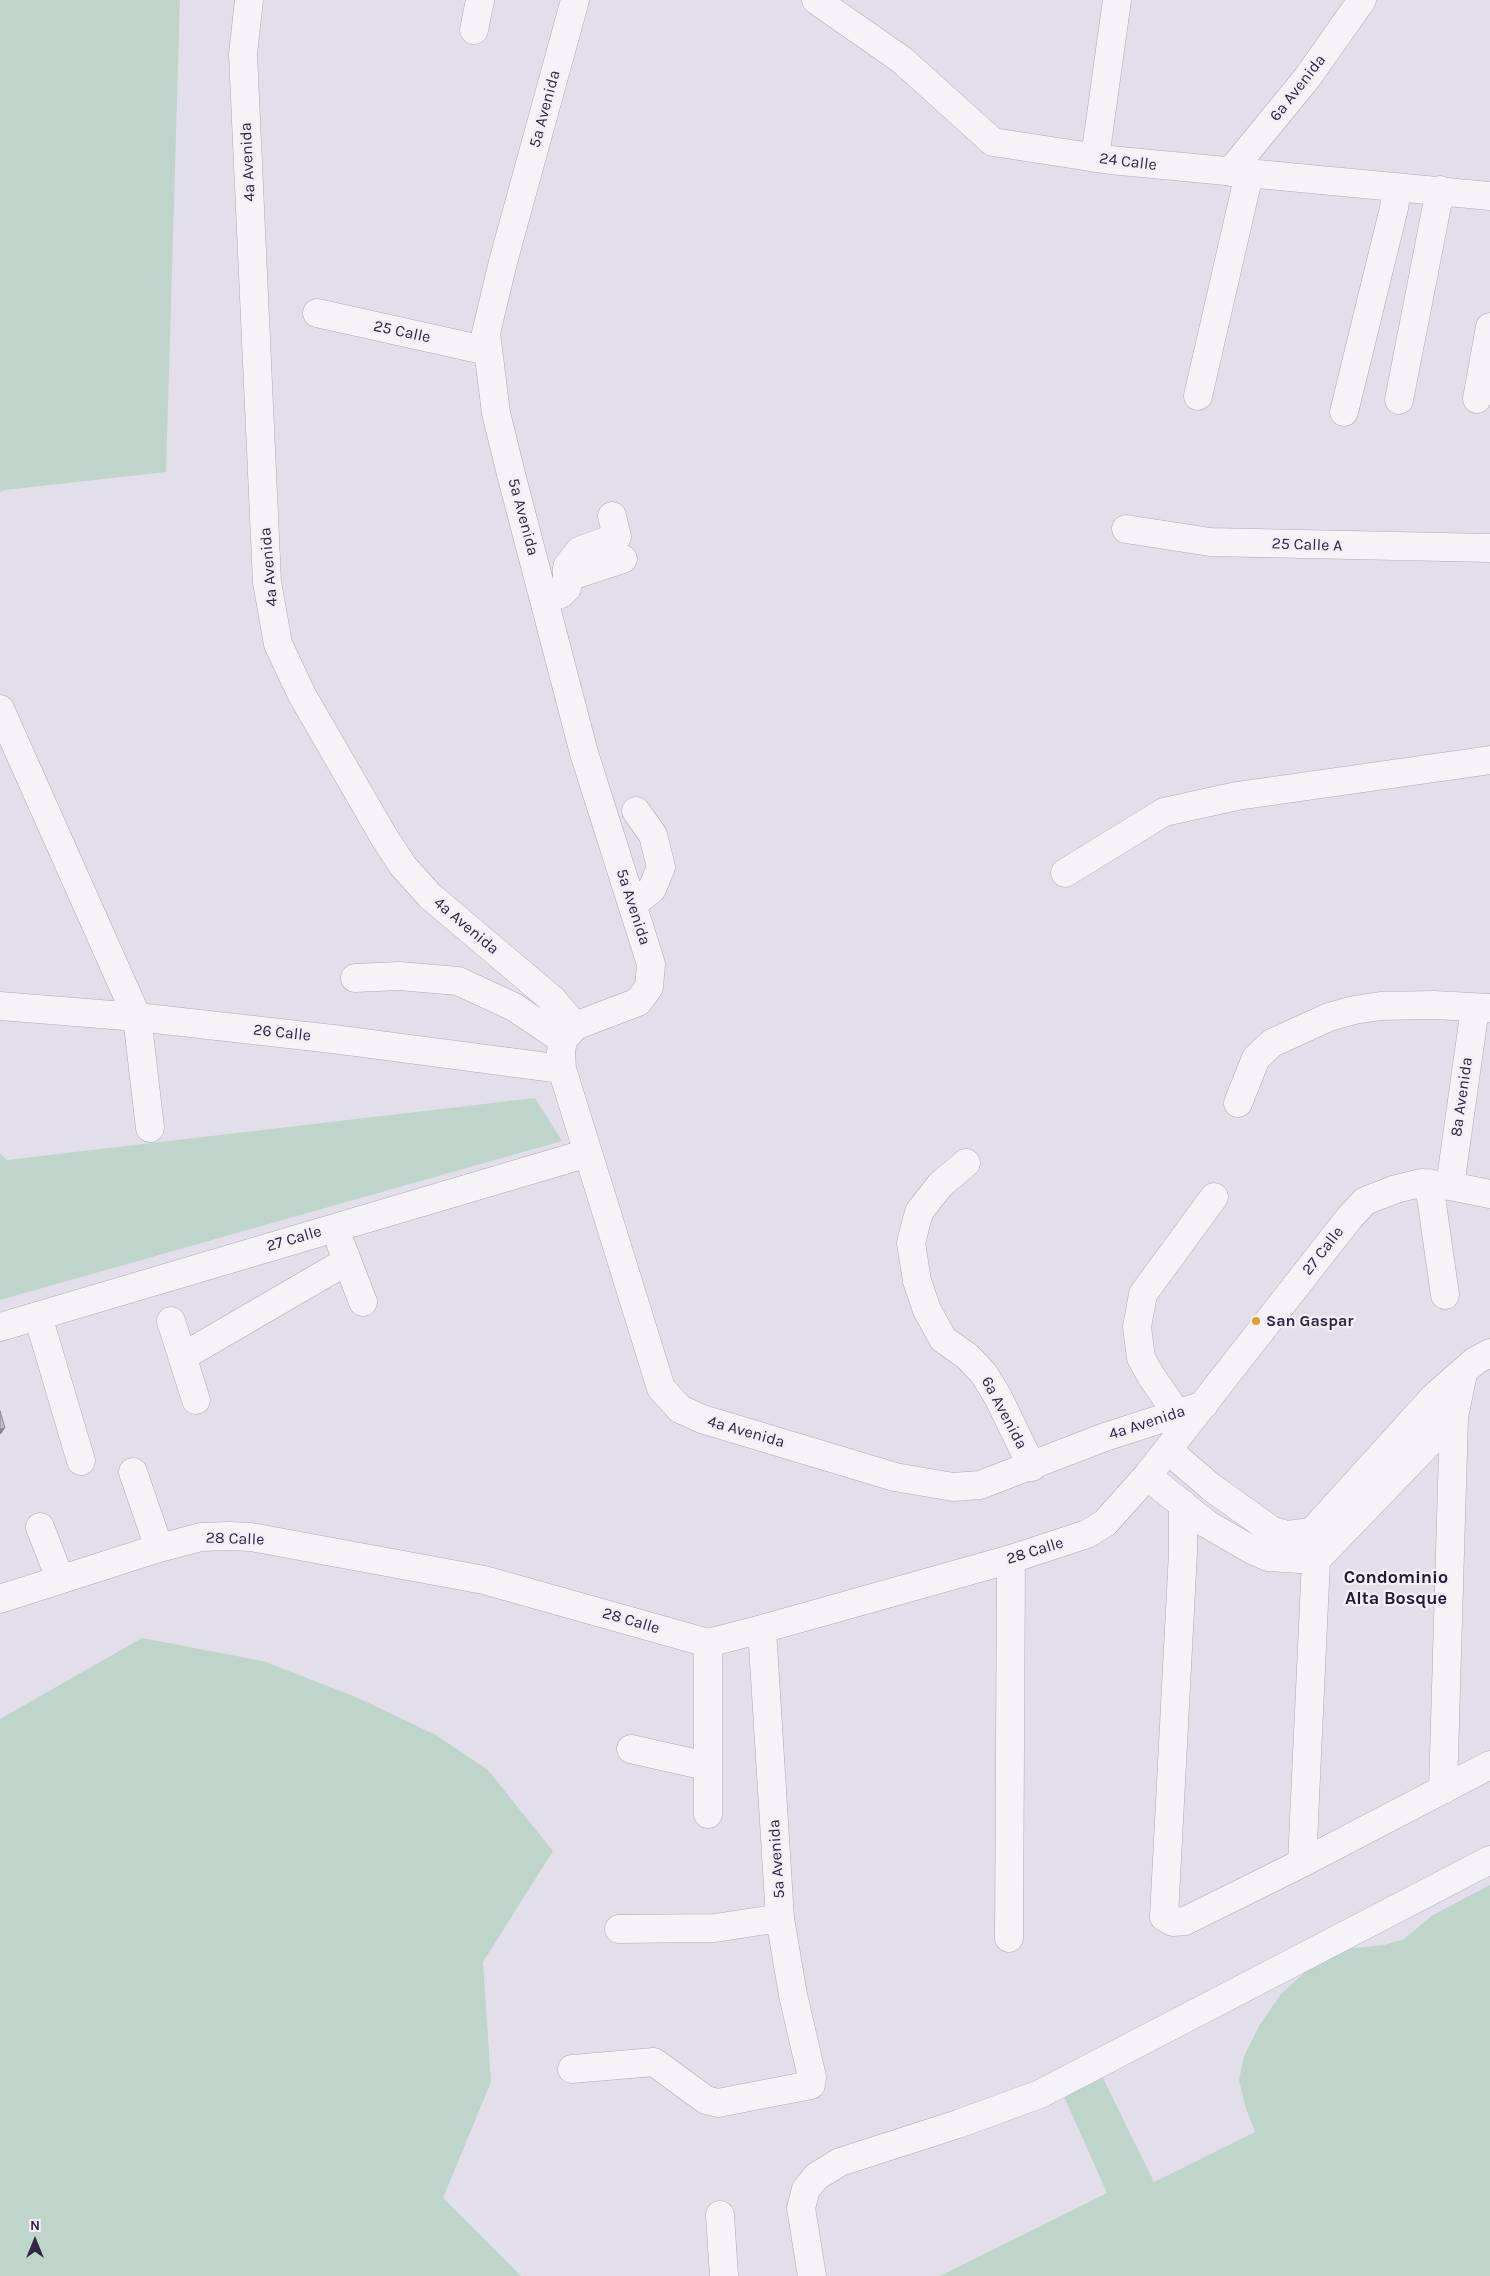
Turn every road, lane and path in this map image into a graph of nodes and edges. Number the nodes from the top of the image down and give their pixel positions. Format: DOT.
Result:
graph roads {
  1 [pos="250,0"];
  2 [pos="480,0"];
  3 [pos="575,0"];
  4 [pos="816,0"];
  5 [pos="1117,0"];
  6 [pos="1362,0"];
  7 [pos="474,30"];
  8 [pos="1095,158"];
  9 [pos="1239,173"];
  10 [pos="1397,186"];
  11 [pos="1440,190"];
  12 [pos="1490,196"];
  13 [pos="317,313"];
  14 [pos="1490,327"];
  15 [pos="488,350"];
  16 [pos="1198,396"];
  17 [pos="1477,399"];
  18 [pos="1399,400"];
  19 [pos="1344,412"];
  20 [pos="1126,529"];
  21 [pos="620,546"];
  22 [pos="1490,548"];
  23 [pos="544,598"];
  24 [pos="0,709"];
  25 [pos="1490,760"];
  26 [pos="636,811"];
  27 [pos="1065,873"];
  28 [pos="632,905"];
  29 [pos="355,978"];
  30 [pos="0,1006"];
  31 [pos="1482,1008"];
  32 [pos="137,1017"];
  33 [pos="569,1033"];
  34 [pos="562,1069"];
  35 [pos="1238,1103"];
  36 [pos="150,1128"];
  37 [pos="588,1153"];
  38 [pos="966,1163"];
  39 [pos="1440,1185"];
  40 [pos="1490,1194"];
  41 [pos="1214,1197"];
  42 [pos="334,1227"];
  43 [pos="347,1261"];
  44 [pos="1445,1295"];
  45 [pos="363,1302"];
  46 [pos="38,1316"];
  47 [pos="171,1320"];
  48 [pos="0,1327"];
  49 [pos="1490,1352"];
  50 [pos="182,1356"];
  51 [pos="1463,1373"];
  52 [pos="1434,1397"];
  53 [pos="196,1400"];
  54 [pos="1204,1405"];
  55 [pos="1176,1412"];
  56 [pos="1454,1417"];
  57 [pos="1168,1450"];
  58 [pos="81,1461"];
  59 [pos="1032,1467"];
  60 [pos="133,1472"];
  61 [pos="1147,1476"];
  62 [pos="1184,1504"];
  63 [pos="40,1527"];
  64 [pos="1312,1532"];
  65 [pos="159,1548"];
  66 [pos="1011,1558"];
  67 [pos="1316,1560"];
  68 [pos="60,1579"];
  69 [pos="0,1599"];
  70 [pos="762,1629"];
  71 [pos="708,1642"];
  72 [pos="631,1749"];
  73 [pos="1490,1765"];
  74 [pos="706,1766"];
  75 [pos="1443,1790"];
  76 [pos="708,1814"];
  77 [pos="1490,1860"];
  78 [pos="1302,1863"];
  79 [pos="780,1918"];
  80 [pos="619,1929"];
  81 [pos="1009,1938"];
  82 [pos="572,2069"];
  83 [pos="720,2216"];
  84 [pos="724,2276"];
  85 [pos="812,2276"];
  1 -- 33 [label="street, 4a Avenida"];
  2 -- 7 [label="street"];
  3 -- 15 [label="street, 5a Avenida"];
  4 -- 8 [label="street, 24 Calle"];
  5 -- 8 [label="street"];
  6 -- 9 [label="street, 6a Avenida"];
  8 -- 9 [label="street, 24 Calle"];
  9 -- 10 [label="street, 24 Calle"];
  9 -- 16 [label="street"];
  10 -- 11 [label="street, 24 Calle"];
  10 -- 19 [label="street"];
  11 -- 12 [label="street, 24 Calle"];
  11 -- 18 [label="street"];
  13 -- 15 [label="street, 25 Calle"];
  14 -- 17 [label="street"];
  15 -- 23 [label="street, 5a Avenida"];
  20 -- 22 [label="street, 25 Calle A"];
  21 -- 23 [label="street"];
  23 -- 28 [label="street, 5a Avenida"];
  24 -- 32 [label="street"];
  25 -- 27 [label="street"];
  26 -- 28 [label="street"];
  28 -- 33 [label="street, 5a Avenida"];
  29 -- 33 [label="street"];
  30 -- 32 [label="street, 26 Calle"];
  31 -- 35 [label="street"];
  31 -- 39 [label="street, 8a Avenida"];
  32 -- 34 [label="street, 26 Calle"];
  32 -- 36 [label="street"];
  33 -- 34 [label="street, 4a Avenida"];
  34 -- 37 [label="street, 4a Avenida"];
  37 -- 42 [label="street, 27 Calle"];
  37 -- 59 [label="street, 4a Avenida"];
  38 -- 59 [label="street, 6a Avenida"];
  39 -- 40 [label="street, 27 Calle"];
  39 -- 44 [label="street, 8a Avenida"];
  39 -- 54 [label="street, 27 Calle"];
  41 -- 55 [label="street"];
  42 -- 43 [label="street"];
  42 -- 46 [label="street, 27 Calle"];
  43 -- 45 [label="street"];
  43 -- 50 [label="street"];
  46 -- 48 [label="street, 27 Calle"];
  46 -- 58 [label="street"];
  47 -- 50 [label="street"];
  49 -- 51 [label="street"];
  50 -- 53 [label="street"];
  51 -- 52 [label="street"];
  51 -- 56 [label="street"];
  52 -- 56 [label="street"];
  52 -- 64 [label="street"];
  54 -- 55 [label="street, 4a Avenida"];
  54 -- 57 [label="street, 28 Calle"];
  55 -- 59 [label="street, 4a Avenida"];
  56 -- 67 [label="street"];
  56 -- 75 [label="street"];
  57 -- 61 [label="street, 28 Calle"];
  57 -- 64 [label="street"];
  60 -- 65 [label="street"];
  61 -- 62 [label="street"];
  61 -- 66 [label="street, 28 Calle"];
  62 -- 67 [label="street"];
  62 -- 78 [label="street"];
  63 -- 68 [label="street"];
  64 -- 67 [label="street"];
  65 -- 68 [label="street, 28 Calle"];
  65 -- 71 [label="street, 28 Calle"];
  66 -- 70 [label="street, 28 Calle"];
  66 -- 81 [label="street"];
  67 -- 78 [label="street"];
  68 -- 69 [label="street, 28 Calle"];
  70 -- 71 [label="street, 28 Calle"];
  70 -- 79 [label="street, 5a Avenida"];
  71 -- 74 [label="street"];
  72 -- 74 [label="street"];
  73 -- 75 [label="street"];
  74 -- 76 [label="street"];
  75 -- 78 [label="street"];
  77 -- 85 [label="street"];
  79 -- 80 [label="street"];
  79 -- 82 [label="street, 5a Avenida"];
  83 -- 84 [label="street"];
}
